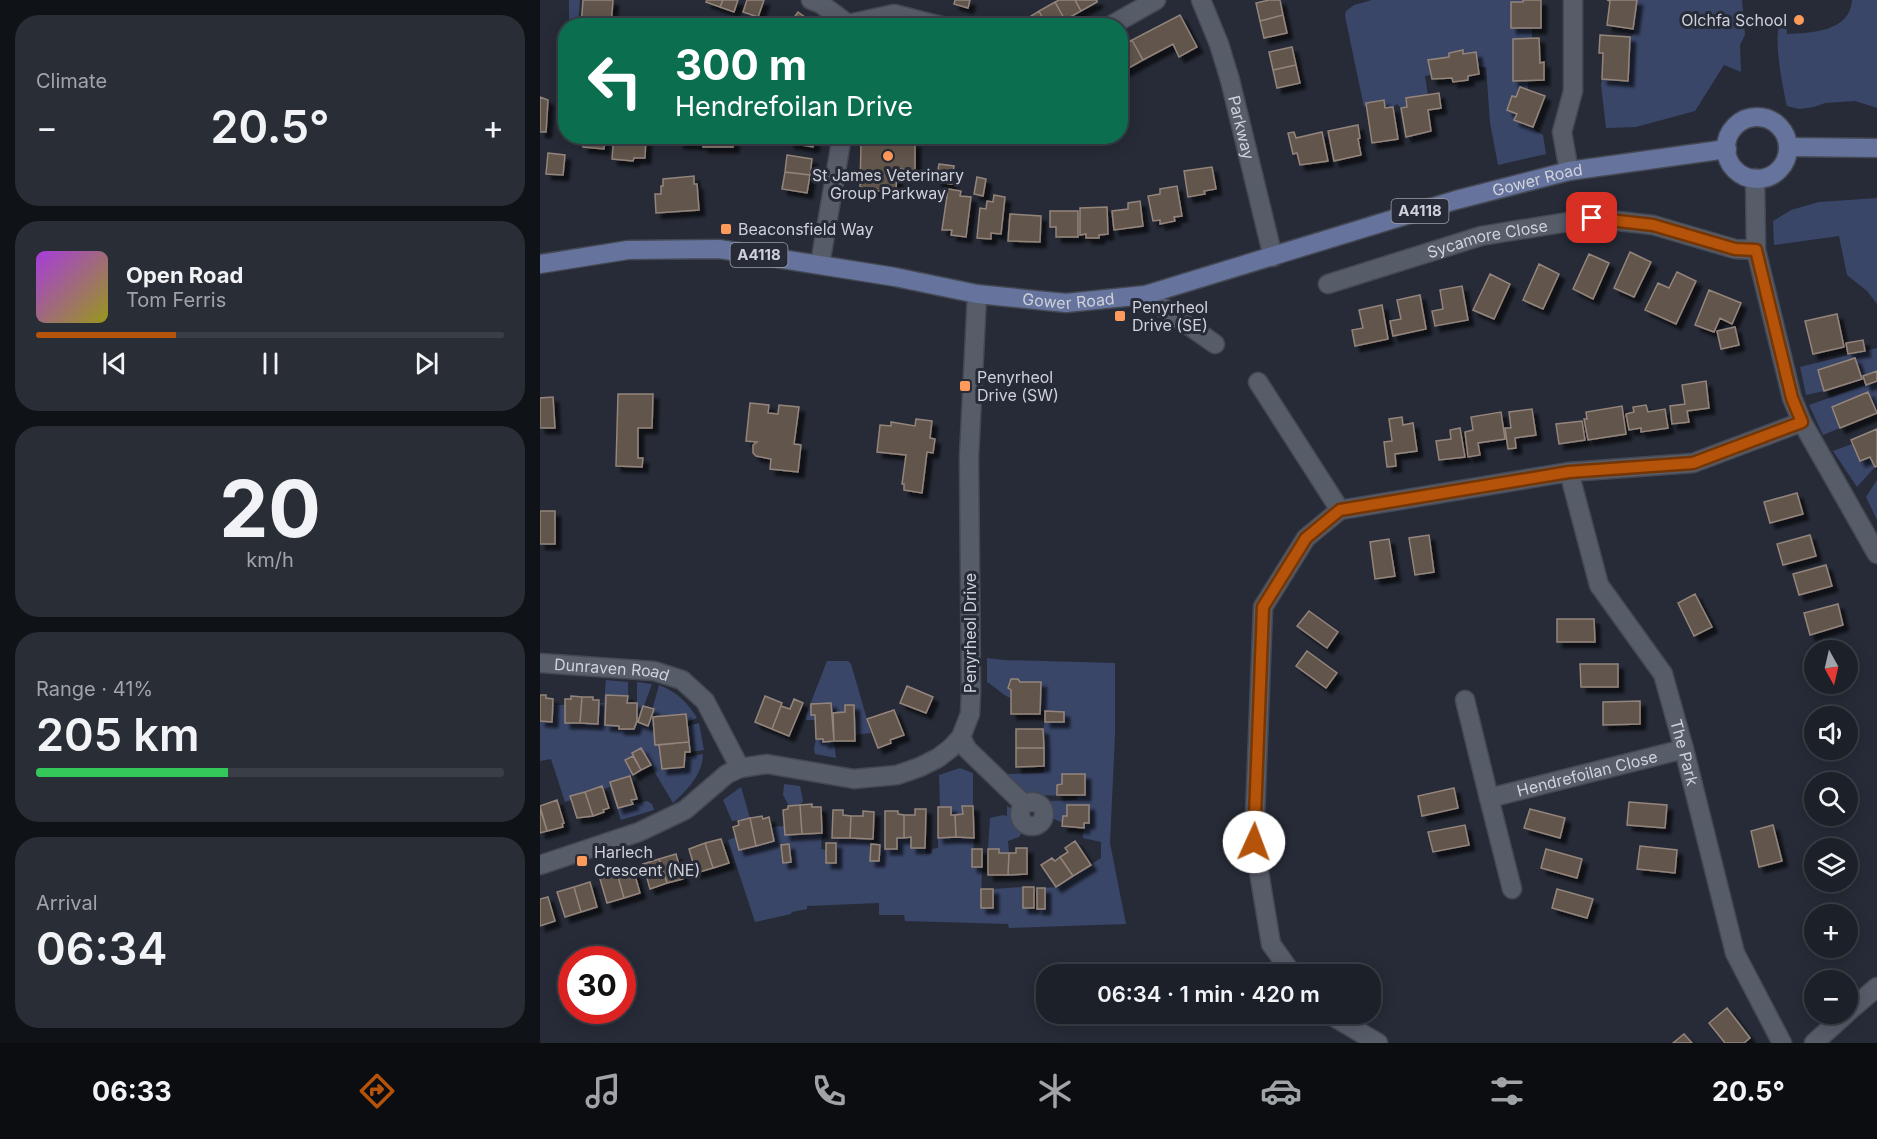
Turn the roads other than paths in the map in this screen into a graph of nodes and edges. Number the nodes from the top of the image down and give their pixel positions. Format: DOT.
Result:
graph roads {
  1 [pos="811,0"];
  2 [pos="1156,0"];
  3 [pos="1201,0"];
  4 [pos="1573,0"];
  5 [pos="839,18"];
  6 [pos="877,18"];
  7 [pos="910,18"];
  8 [pos="1124,18"];
  9 [pos="841,144"];
  10 [pos="1788,147"];
  11 [pos="1877,148"];
  12 [pos="1726,149"];
  13 [pos="1569,171"];
  14 [pos="1755,178"];
  15 [pos="1756,250"];
  16 [pos="1273,257"];
  17 [pos="540,264"];
  18 [pos="820,264"];
  19 [pos="1328,284"];
  20 [pos="977,294"];
  21 [pos="1146,296"];
  22 [pos="1215,344"];
  23 [pos="1258,382"];
  24 [pos="1802,422"];
  25 [pos="1569,472"];
  26 [pos="1340,510"];
  27 [pos="1877,554"];
  28 [pos="540,663"];
  29 [pos="1465,700"];
  30 [pos="961,737"];
  31 [pos="1684,749"];
  32 [pos="740,768"];
  33 [pos="1489,798"];
  34 [pos="1024,804"];
  35 [pos="540,865"];
  36 [pos="1512,889"];
  37 [pos="1285,964"];
  38 [pos="1877,987"];
  39 [pos="1858,1003"];
  40 [pos="1346,1024"];
  41 [pos="1835,1024"];
  42 [pos="1378,1043"];
  43 [pos="1782,1043"];
  44 [pos="1814,1043"];
  1 -- 5 [label="street"];
  2 -- 8 [label="street"];
  3 -- 16 [label="street, Parkway"];
  4 -- 13 [label="street"];
  6 -- 7 [label="street"];
  9 -- 18 [label="street"];
  10 -- 11 [label="main road"];
  10 -- 12 [label="main road"];
  10 -- 14 [label="main road"];
  12 -- 13 [label="main road, Gower Road / A4118"];
  12 -- 14 [label="main road"];
  13 -- 16 [label="main road, Gower Road / A4118"];
  14 -- 15 [label="street"];
  15 -- 19 [label="street, Sycamore Close"];
  15 -- 24 [label="street"];
  16 -- 21 [label="main road, Gower Road / A4118"];
  17 -- 18 [label="main road, Gower Road / A4118"];
  18 -- 20 [label="main road, Gower Road / A4118"];
  20 -- 21 [label="main road, Gower Road / A4118"];
  20 -- 30 [label="street, Penyrheol Drive"];
  21 -- 22 [label="street"];
  23 -- 26 [label="street"];
  24 -- 25 [label="street"];
  24 -- 27 [label="street"];
  25 -- 26 [label="street"];
  25 -- 31 [label="street, The Park"];
  26 -- 37 [label="street"];
  28 -- 32 [label="street, Dunraven Road"];
  29 -- 33 [label="street"];
  30 -- 32 [label="street, Penyrheol Drive"];
  30 -- 34 [label="street"];
  31 -- 33 [label="street, Hendrefoilan Close"];
  31 -- 43 [label="street, The Park"];
  32 -- 35 [label="street"];
  33 -- 36 [label="street"];
  38 -- 39 [label="street"];
  40 -- 42 [label="street"];
  41 -- 44 [label="street"];
}
